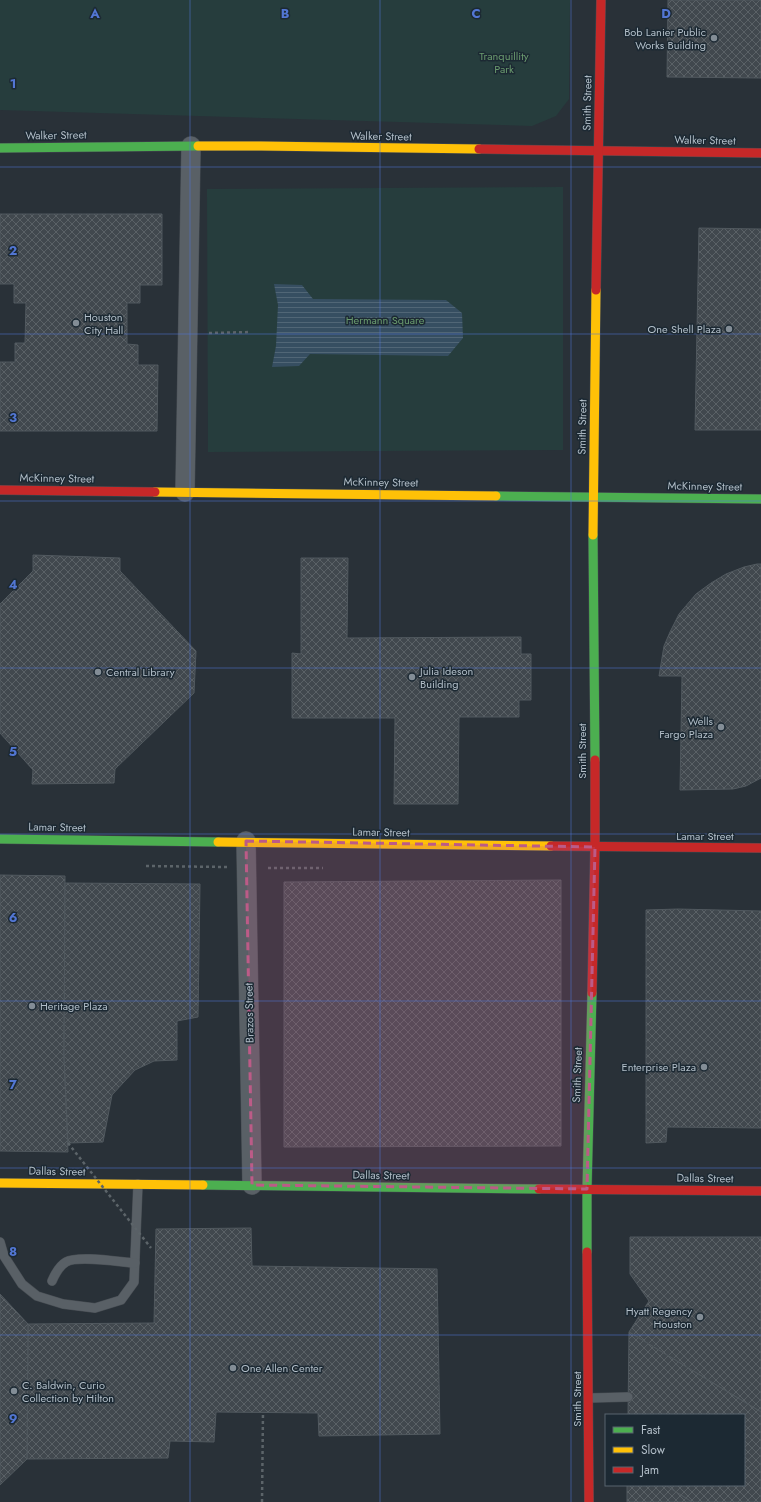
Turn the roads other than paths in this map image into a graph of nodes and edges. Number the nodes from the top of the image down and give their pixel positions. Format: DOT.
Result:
graph roads {
  1 [pos="601,0"];
  2 [pos="191,146"];
  3 [pos="0,148"];
  4 [pos="598,151"];
  5 [pos="761,153"];
  6 [pos="0,490"];
  7 [pos="185,492"];
  8 [pos="593,497"];
  9 [pos="761,499"];
  10 [pos="0,839"];
  11 [pos="246,841"];
  12 [pos="595,847"];
  13 [pos="761,848"];
  14 [pos="0,1183"];
  15 [pos="138,1184"];
  16 [pos="252,1185"];
  17 [pos="587,1189"];
  18 [pos="761,1191"];
  19 [pos="0,1242"];
  20 [pos="134,1263"];
  21 [pos="52,1281"];
  22 [pos="628,1397"];
  23 [pos="589,1398"];
  24 [pos="589,1502"];
  1 -- 4 [label="street, Smith Street"];
  2 -- 3 [label="street, Walker Street"];
  2 -- 4 [label="street, Walker Street"];
  2 -- 7 [label="street"];
  4 -- 5 [label="street, Walker Street"];
  4 -- 8 [label="street, Smith Street"];
  6 -- 7 [label="street, McKinney Street"];
  7 -- 8 [label="street, McKinney Street"];
  8 -- 9 [label="street, McKinney Street"];
  8 -- 12 [label="street, Smith Street"];
  10 -- 11 [label="street, Lamar Street"];
  11 -- 12 [label="street, Lamar Street"];
  11 -- 16 [label="street, Brazos Street"];
  12 -- 13 [label="street, Lamar Street"];
  12 -- 17 [label="street, Smith Street"];
  14 -- 15 [label="street, Dallas Street"];
  15 -- 16 [label="street, Dallas Street"];
  15 -- 20 [label="lane"];
  16 -- 17 [label="street, Dallas Street"];
  17 -- 18 [label="street, Dallas Street"];
  17 -- 23 [label="street, Smith Street"];
  19 -- 20 [label="lane"];
  20 -- 21 [label="lane"];
  22 -- 23 [label="lane"];
  23 -- 24 [label="street, Smith Street"];
}
